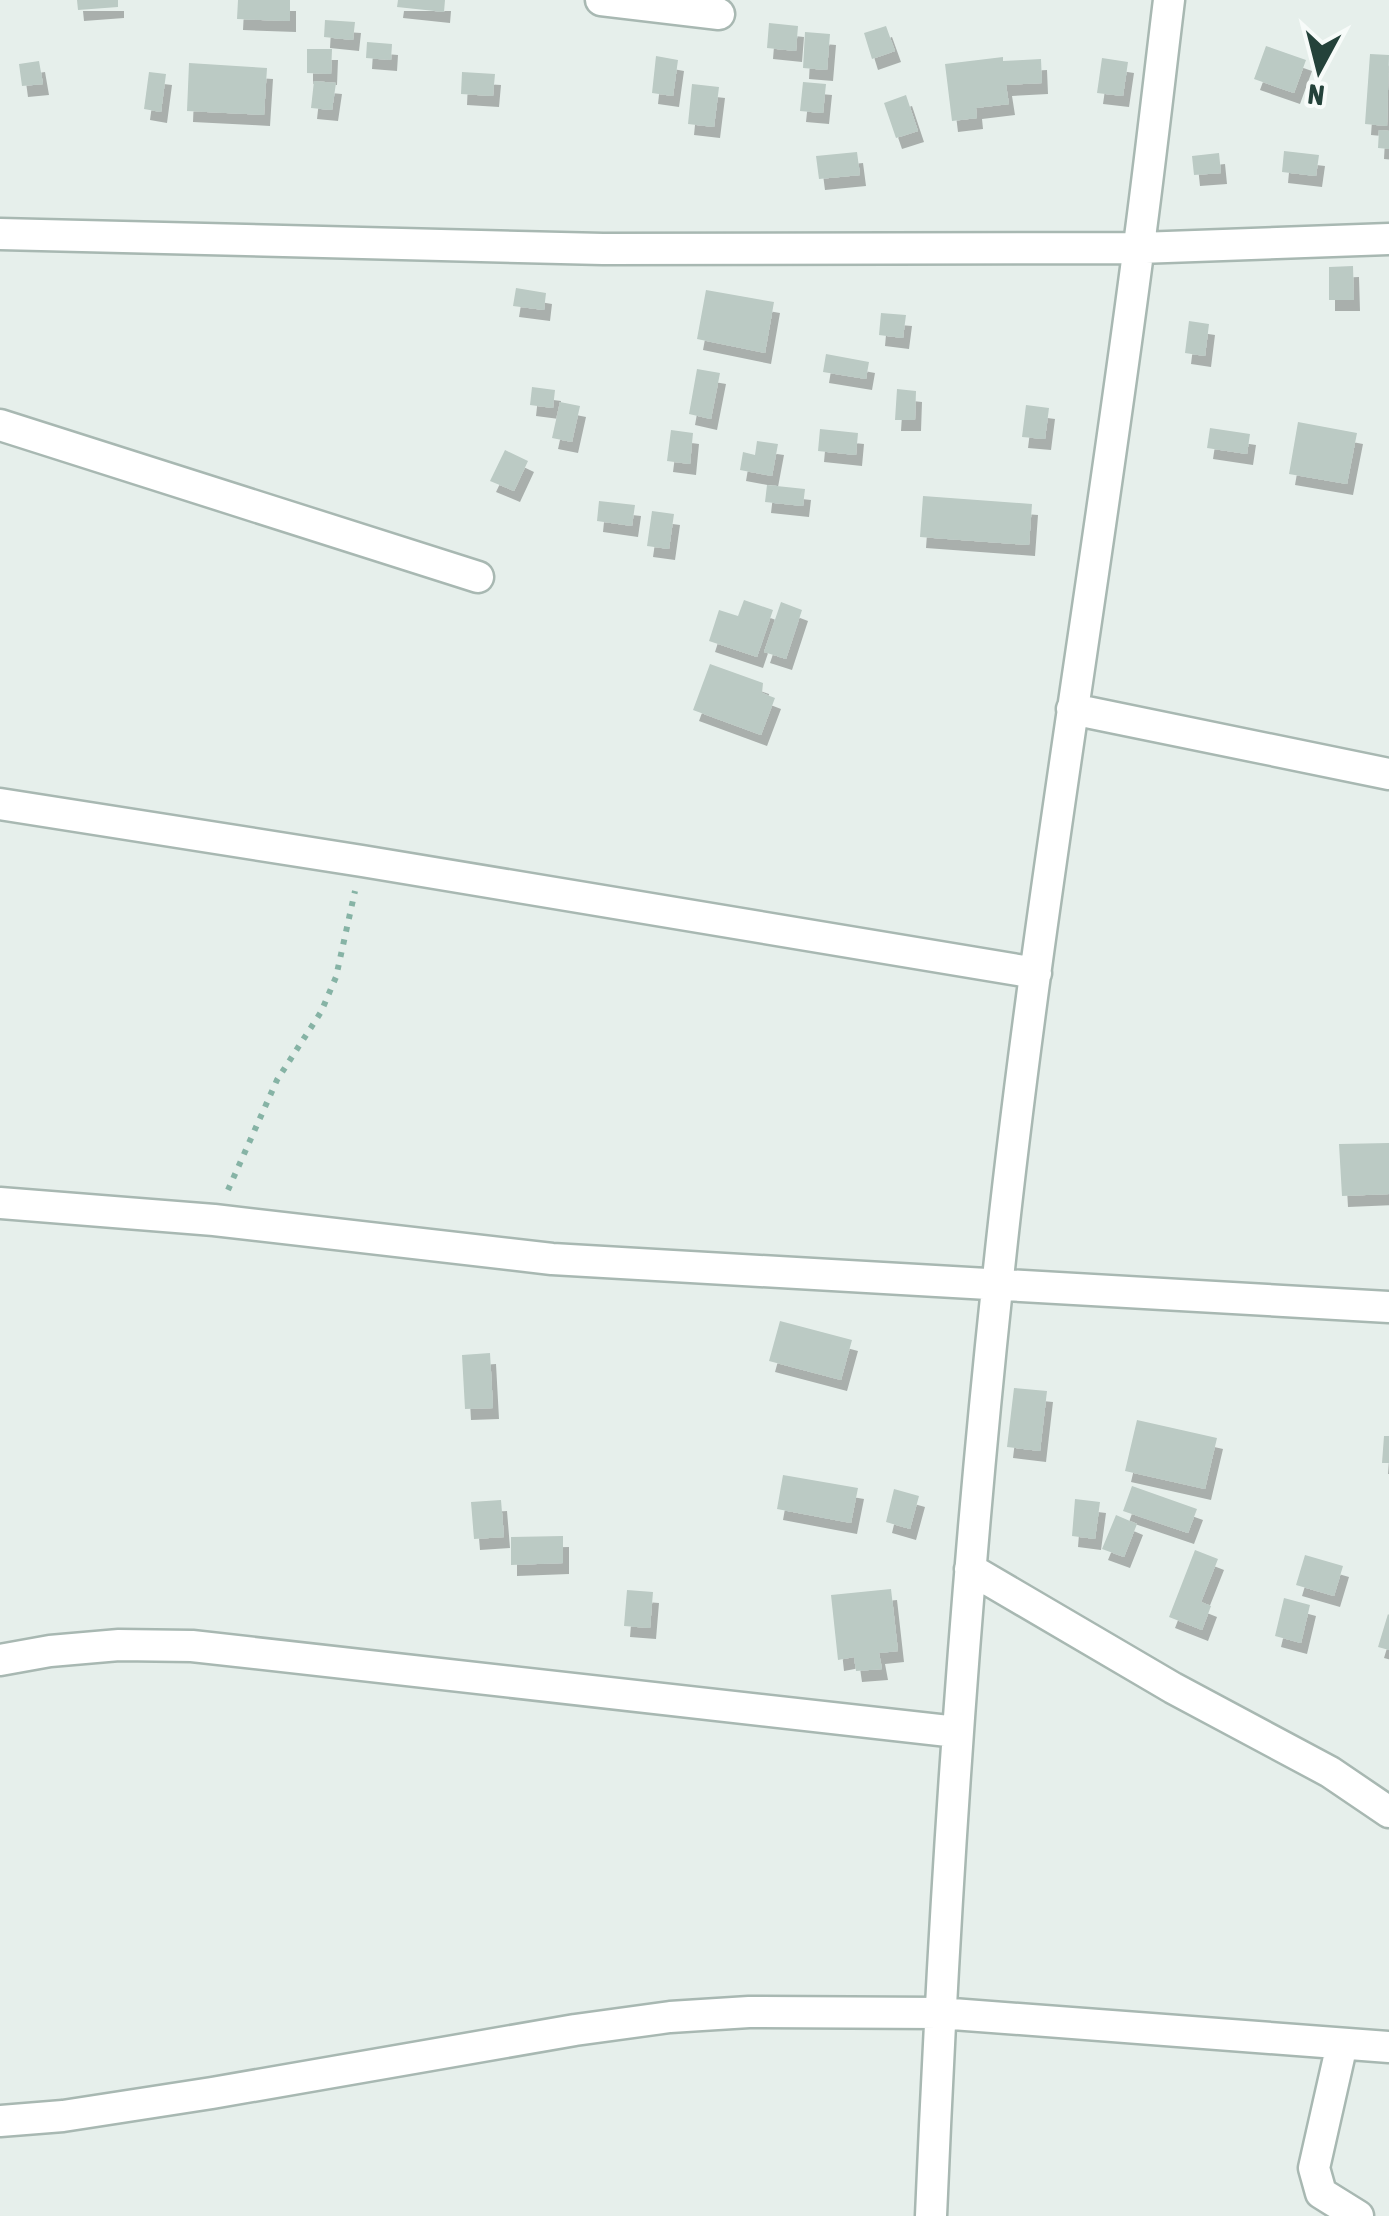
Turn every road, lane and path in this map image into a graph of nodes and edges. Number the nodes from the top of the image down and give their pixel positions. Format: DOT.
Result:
graph roads {
  1 [pos="601,0"];
  2 [pos="1169,0"];
  3 [pos="719,14"];
  4 [pos="0,234"];
  5 [pos="1389,239"];
  6 [pos="1139,248"];
  7 [pos="0,425"];
  8 [pos="478,577"];
  9 [pos="1072,709"];
  10 [pos="1389,774"];
  11 [pos="0,804"];
  12 [pos="362,861"];
  13 [pos="1036,973"];
  14 [pos="0,1204"];
  15 [pos="214,1220"];
  16 [pos="997,1285"];
  17 [pos="1389,1308"];
  18 [pos="970,1569"];
  19 [pos="0,1660"];
  20 [pos="957,1732"];
  21 [pos="1389,1812"];
  22 [pos="939,2013"];
  23 [pos="1342,2044"];
  24 [pos="1389,2047"];
  25 [pos="0,2121"];
  26 [pos="930,2216"];
  27 [pos="1358,2216"];
  1 -- 3 [label="street"];
  2 -- 6 [label="street"];
  4 -- 6 [label="street"];
  5 -- 6 [label="street"];
  6 -- 9 [label="street"];
  7 -- 8 [label="street"];
  9 -- 10 [label="street"];
  9 -- 13 [label="street"];
  11 -- 12 [label="street"];
  12 -- 13 [label="street"];
  12 -- 15 [label="path"];
  13 -- 16 [label="street"];
  14 -- 15 [label="street"];
  15 -- 16 [label="street"];
  16 -- 17 [label="street"];
  16 -- 18 [label="street"];
  18 -- 20 [label="street"];
  18 -- 21 [label="street"];
  19 -- 20 [label="street"];
  20 -- 22 [label="street"];
  22 -- 23 [label="street"];
  22 -- 25 [label="street"];
  22 -- 26 [label="street"];
  23 -- 24 [label="street"];
  23 -- 27 [label="street"];
}
